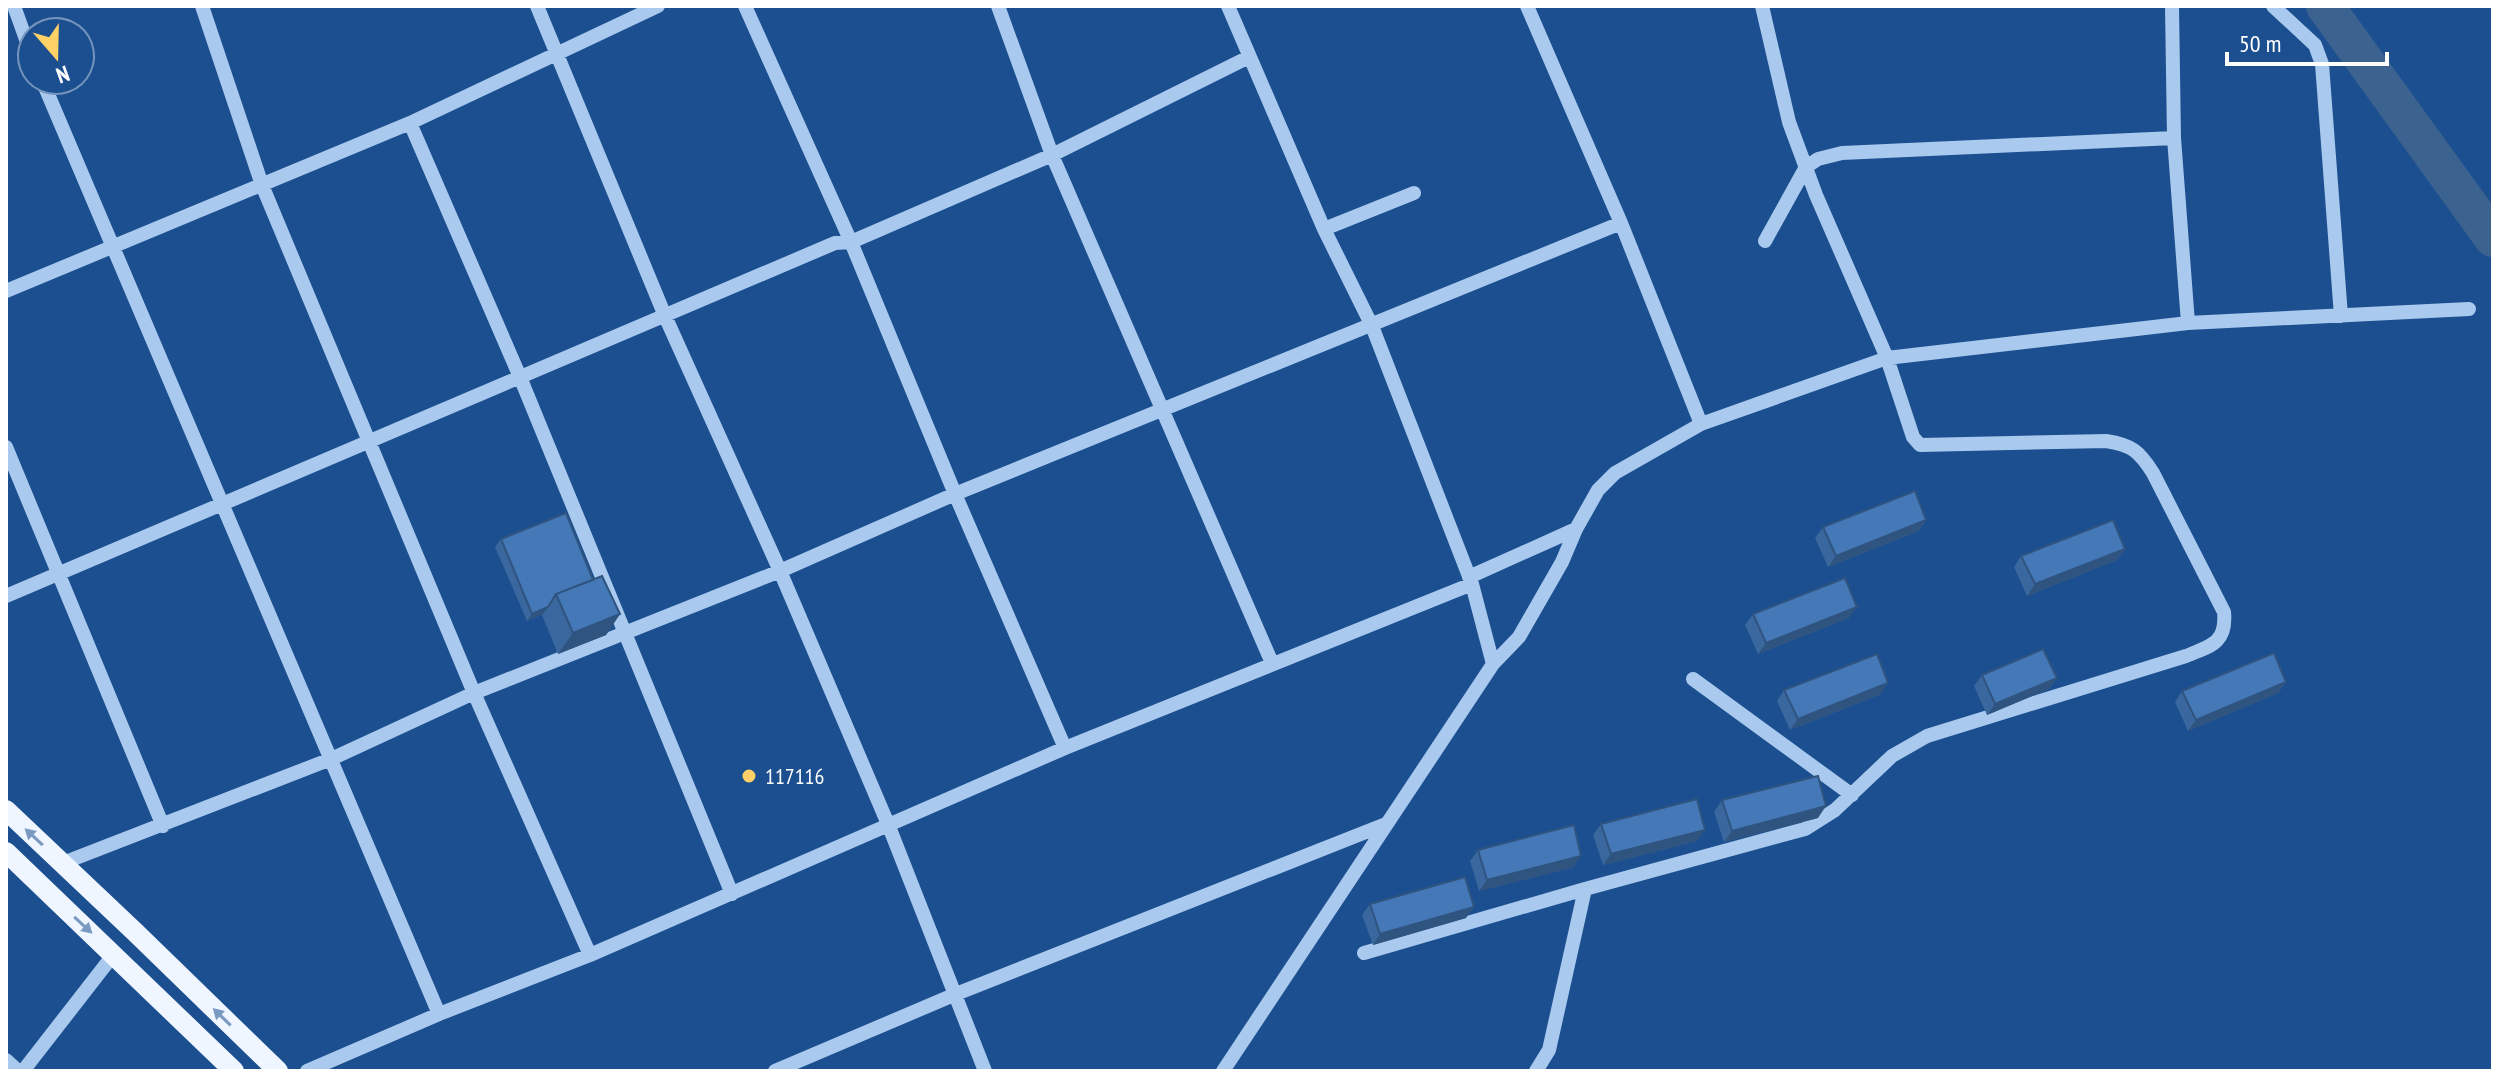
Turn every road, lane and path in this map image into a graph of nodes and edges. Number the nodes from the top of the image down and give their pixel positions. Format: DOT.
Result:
graph roads {
  1 [pos="202,6"];
  2 [pos="537,6"];
  3 [pos="658,6"];
  4 [pos="745,6"];
  5 [pos="998,6"];
  6 [pos="1228,6"];
  7 [pos="1527,6"];
  8 [pos="1762,6"];
  9 [pos="2172,6"];
  10 [pos="2273,6"];
  11 [pos="556,54"];
  12 [pos="1249,57"];
  13 [pos="49,96"];
  14 [pos="410,123"];
  15 [pos="2174,138"];
  16 [pos="1052,155"];
  17 [pos="1806,167"];
  18 [pos="262,185"];
  19 [pos="1414,193"];
  20 [pos="1621,223"];
  21 [pos="1324,229"];
  22 [pos="1765,241"];
  23 [pos="851,242"];
  24 [pos="112,246"];
  25 [pos="6,291"];
  26 [pos="2469,309"];
  27 [pos="665,316"];
  28 [pos="2341,316"];
  29 [pos="2188,323"];
  30 [pos="1372,326"];
  31 [pos="1887,358"];
  32 [pos="520,377"];
  33 [pos="1161,409"];
  34 [pos="1701,424"];
  35 [pos="371,443"];
  36 [pos="6,447"];
  37 [pos="955,494"];
  38 [pos="222,505"];
  39 [pos="1576,529"];
  40 [pos="780,571"];
  41 [pos="58,574"];
  42 [pos="1470,580"];
  43 [pos="6,596"];
  44 [pos="626,633"];
  45 [pos="1272,663"];
  46 [pos="1493,664"];
  47 [pos="1693,679"];
  48 [pos="474,693"];
  49 [pos="1065,748"];
  50 [pos="331,759"];
  51 [pos="1852,795"];
  52 [pos="6,810"];
  53 [pos="888,824"];
  54 [pos="1386,824"];
  55 [pos="163,826"];
  56 [pos="6,852"];
  57 [pos="63,863"];
  58 [pos="1585,889"];
  59 [pos="732,894"];
  60 [pos="1364,953"];
  61 [pos="114,954"];
  62 [pos="590,955"];
  63 [pos="956,994"];
  64 [pos="439,1014"];
  65 [pos="6,1060"];
  66 [pos="20,1071"];
  67 [pos="234,1071"];
  68 [pos="278,1071"];
  69 [pos="307,1071"];
  70 [pos="775,1071"];
  71 [pos="985,1071"];
  72 [pos="1223,1071"];
  73 [pos="1536,1071"];
  1 -- 18 [label="street"];
  2 -- 11 [label="street"];
  3 -- 11 [label="street"];
  4 -- 23 [label="street"];
  5 -- 16 [label="street"];
  6 -- 12 [label="street"];
  7 -- 20 [label="street"];
  8 -- 17 [label="street"];
  9 -- 15 [label="street"];
  10 -- 28 [label="street"];
  11 -- 14 [label="street"];
  11 -- 27 [label="street"];
  12 -- 16 [label="street"];
  12 -- 21 [label="street"];
  13 -- 24 [label="street"];
  14 -- 18 [label="street"];
  14 -- 32 [label="street"];
  15 -- 17 [label="street"];
  15 -- 29 [label="street"];
  16 -- 23 [label="street"];
  16 -- 33 [label="street"];
  17 -- 22 [label="street"];
  17 -- 31 [label="street"];
  18 -- 24 [label="street"];
  18 -- 35 [label="street"];
  19 -- 21 [label="street"];
  20 -- 30 [label="street"];
  20 -- 34 [label="street"];
  21 -- 30 [label="street"];
  23 -- 27 [label="street"];
  23 -- 37 [label="street"];
  24 -- 25 [label="street"];
  24 -- 38 [label="street"];
  26 -- 28 [label="street"];
  27 -- 32 [label="street"];
  27 -- 40 [label="street"];
  28 -- 29 [label="street"];
  29 -- 31 [label="street"];
  30 -- 33 [label="street"];
  30 -- 42 [label="street"];
  31 -- 34 [label="street"];
  31 -- 51 [label="street"];
  32 -- 35 [label="street"];
  32 -- 44 [label="street"];
  33 -- 37 [label="street"];
  33 -- 45 [label="street"];
  34 -- 39 [label="street"];
  35 -- 38 [label="street"];
  35 -- 48 [label="street"];
  36 -- 41 [label="street"];
  37 -- 40 [label="street"];
  37 -- 49 [label="street"];
  38 -- 41 [label="street"];
  38 -- 50 [label="street"];
  39 -- 42 [label="street"];
  39 -- 46 [label="street"];
  40 -- 44 [label="street"];
  40 -- 53 [label="street"];
  41 -- 43 [label="street"];
  41 -- 55 [label="street"];
  42 -- 45 [label="street"];
  42 -- 46 [label="street"];
  44 -- 48 [label="street"];
  44 -- 59 [label="street"];
  45 -- 49 [label="street"];
  46 -- 54 [label="street"];
  47 -- 51 [label="street"];
  48 -- 50 [label="street"];
  48 -- 62 [label="street"];
  49 -- 53 [label="street"];
  50 -- 55 [label="street"];
  50 -- 64 [label="street"];
  51 -- 58 [label="street"];
  57 -- 52 [label="main road, one-way"];
  53 -- 59 [label="street"];
  53 -- 63 [label="street"];
  54 -- 63 [label="street"];
  54 -- 72 [label="street"];
  55 -- 57 [label="street"];
  56 -- 61 [label="main road, one-way"];
  68 -- 57 [label="main road, one-way"];
  58 -- 60 [label="street"];
  58 -- 73 [label="street"];
  59 -- 62 [label="street"];
  61 -- 66 [label="street"];
  61 -- 67 [label="main road"];
  62 -- 64 [label="street"];
  63 -- 70 [label="street"];
  63 -- 71 [label="street"];
  64 -- 69 [label="street"];
  65 -- 66 [label="street"];
}
